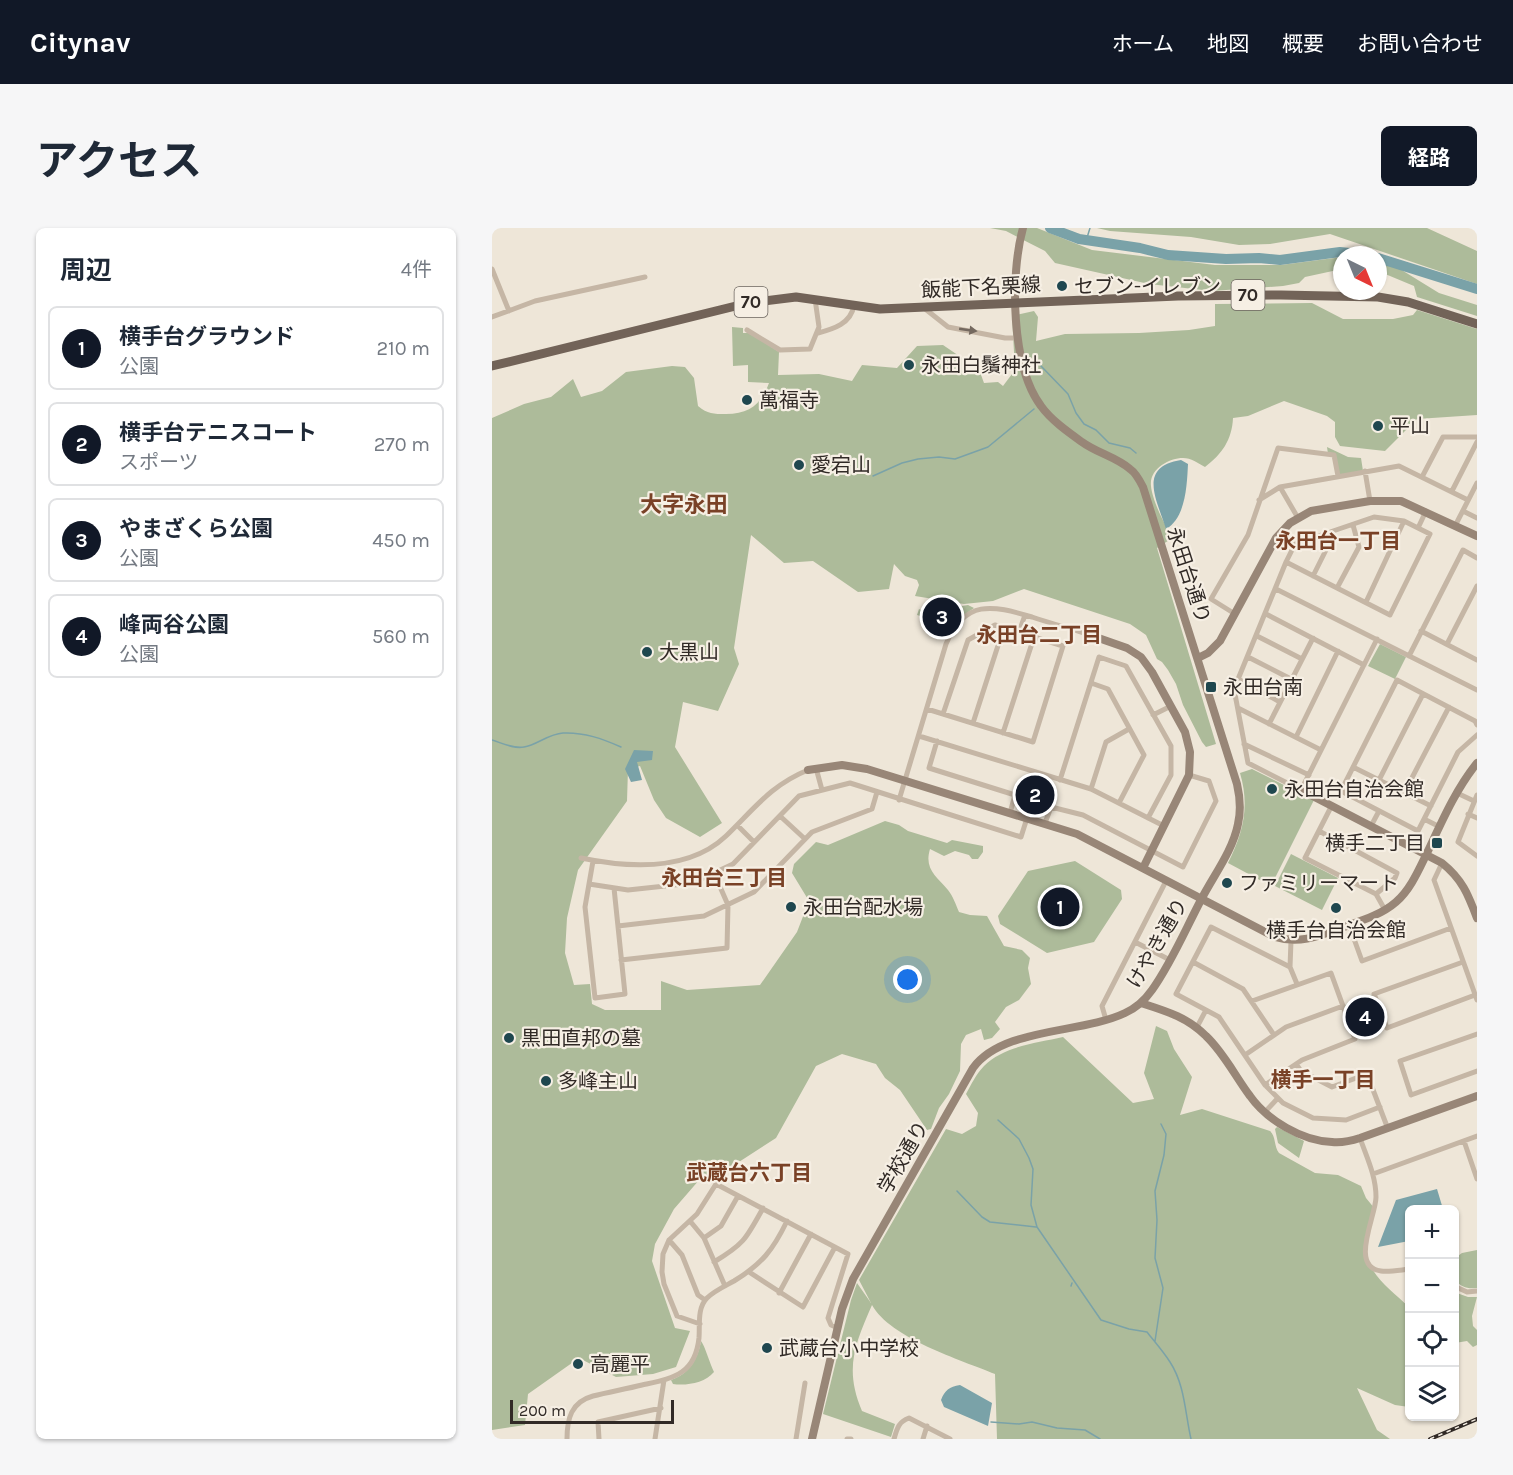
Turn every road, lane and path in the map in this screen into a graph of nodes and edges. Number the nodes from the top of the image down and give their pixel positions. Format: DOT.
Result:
graph roads {
  1 [pos="1023,228"];
  2 [pos="492,269"];
  3 [pos="645,277"];
  4 [pos="814,298"];
  5 [pos="1016,303"];
  6 [pos="854,306"];
  7 [pos="924,308"];
  8 [pos="509,311"];
  9 [pos="492,317"];
  10 [pos="1477,324"];
  11 [pos="747,330"];
  12 [pos="818,333"];
  13 [pos="1018,338"];
  14 [pos="492,366"];
  15 [pos="1477,436"];
  16 [pos="1477,442"];
  17 [pos="1365,471"];
  18 [pos="1338,476"];
  19 [pos="1422,477"];
  20 [pos="1477,483"];
  21 [pos="1280,487"];
  22 [pos="1452,491"];
  23 [pos="1468,500"];
  24 [pos="1258,501"];
  25 [pos="1370,501"];
  26 [pos="1426,511"];
  27 [pos="1463,511"];
  28 [pos="1298,518"];
  29 [pos="1477,518"];
  30 [pos="1404,521"];
  31 [pos="1353,525"];
  32 [pos="1455,526"];
  33 [pos="1418,528"];
  34 [pos="1326,533"];
  35 [pos="1477,537"];
  36 [pos="1477,558"];
  37 [pos="1286,562"];
  38 [pos="1313,576"];
  39 [pos="1477,586"];
  40 [pos="1338,588"];
  41 [pos="1276,589"];
  42 [pos="1366,602"];
  43 [pos="1235,614"];
  44 [pos="1266,614"];
  45 [pos="1025,615"];
  46 [pos="1004,627"];
  47 [pos="1421,631"];
  48 [pos="1019,632"];
  49 [pos="1087,634"];
  50 [pos="1257,636"];
  51 [pos="1034,637"];
  52 [pos="1313,638"];
  53 [pos="1377,639"];
  54 [pos="1447,644"];
  55 [pos="1338,651"];
  56 [pos="1477,651"];
  57 [pos="1409,656"];
  58 [pos="1248,657"];
  59 [pos="1198,658"];
  60 [pos="1302,659"];
  61 [pos="1475,659"];
  62 [pos="1364,665"];
  63 [pos="1238,679"];
  64 [pos="1292,680"];
  65 [pos="1091,683"];
  66 [pos="1477,690"];
  67 [pos="1424,694"];
  68 [pos="1280,702"];
  69 [pos="1171,706"];
  70 [pos="1449,707"];
  71 [pos="1238,708"];
  72 [pos="927,709"];
  73 [pos="943,714"];
  74 [pos="1153,715"];
  75 [pos="973,723"];
  76 [pos="1269,724"];
  77 [pos="1477,725"];
  78 [pos="1129,729"];
  79 [pos="1003,732"];
  80 [pos="1477,735"];
  81 [pos="918,736"];
  82 [pos="1296,737"];
  83 [pos="937,741"];
  84 [pos="1033,742"];
  85 [pos="1244,744"];
  86 [pos="1031,750"];
  87 [pos="1321,750"];
  88 [pos="1477,763"];
  89 [pos="1353,767"];
  90 [pos="812,769"];
  91 [pos="1189,775"];
  92 [pos="1309,775"];
  93 [pos="905,780"];
  94 [pos="1060,780"];
  95 [pos="1379,780"];
  96 [pos="1091,789"];
  97 [pos="822,790"];
  98 [pos="1301,790"];
  99 [pos="878,792"];
  100 [pos="1404,793"];
  101 [pos="1457,793"];
  102 [pos="1477,795"];
  103 [pos="899,800"];
  104 [pos="1474,801"];
  105 [pos="1119,803"];
  106 [pos="1332,805"];
  107 [pos="1431,806"];
  108 [pos="1379,811"];
  109 [pos="1010,813"];
  110 [pos="1468,814"];
  111 [pos="780,816"];
  112 [pos="1027,818"];
  113 [pos="1148,818"];
  114 [pos="1477,818"];
  115 [pos="1424,819"];
  116 [pos="1045,824"];
  117 [pos="737,825"];
  118 [pos="1164,826"];
  119 [pos="1371,826"];
  120 [pos="1440,827"];
  121 [pos="1319,831"];
  122 [pos="805,839"];
  123 [pos="754,842"];
  124 [pos="1152,851"];
  125 [pos="1426,854"];
  126 [pos="1477,856"];
  127 [pos="581,858"];
  128 [pos="593,861"];
  129 [pos="1442,863"];
  130 [pos="1143,868"];
  131 [pos="714,873"];
  132 [pos="1166,881"];
  133 [pos="589,884"];
  134 [pos="614,888"];
  135 [pos="1376,894"];
  136 [pos="1201,899"];
  137 [pos="728,905"];
  138 [pos="1385,910"];
  139 [pos="1477,918"];
  140 [pos="1349,925"];
  141 [pos="618,926"];
  142 [pos="1451,928"];
  143 [pos="1292,941"];
  144 [pos="1135,942"];
  145 [pos="621,960"];
  146 [pos="1170,960"];
  147 [pos="1193,962"];
  148 [pos="1463,962"];
  149 [pos="1290,967"];
  150 [pos="1477,975"];
  151 [pos="1469,978"];
  152 [pos="1297,984"];
  153 [pos="1476,998"];
  154 [pos="1252,1001"];
  155 [pos="1141,1004"];
  156 [pos="1343,1006"];
  157 [pos="1206,1010"];
  158 [pos="1106,1020"];
  159 [pos="1197,1028"];
  160 [pos="1477,1034"];
  161 [pos="1274,1035"];
  162 [pos="1245,1055"];
  163 [pos="1296,1064"];
  164 [pos="1477,1071"];
  165 [pos="1265,1085"];
  166 [pos="1477,1096"];
  167 [pos="1277,1099"];
  168 [pos="1380,1107"];
  169 [pos="1265,1112"];
  170 [pos="1388,1129"];
  171 [pos="1477,1136"];
  172 [pos="1360,1138"];
  173 [pos="1464,1141"];
  174 [pos="1475,1165"];
  175 [pos="1373,1174"];
  176 [pos="1477,1179"];
  177 [pos="738,1196"];
  178 [pos="763,1208"];
  179 [pos="690,1221"];
  180 [pos="787,1221"];
  181 [pos="811,1234"];
  182 [pos="704,1238"];
  183 [pos="669,1240"];
  184 [pos="835,1247"];
  185 [pos="714,1262"];
  186 [pos="1405,1269"];
  187 [pos="749,1272"];
  188 [pos="725,1286"];
  189 [pos="1459,1288"];
  190 [pos="1477,1291"];
  191 [pos="779,1293"];
  192 [pos="705,1300"];
  193 [pos="700,1324"];
  194 [pos="838,1328"];
  195 [pos="664,1380"];
  196 [pos="805,1383"];
  197 [pos="661,1408"];
  198 [pos="927,1426"];
  199 [pos="567,1439"];
  200 [pos="599,1439"];
  201 [pos="655,1439"];
  202 [pos="796,1439"];
  203 [pos="812,1439"];
  204 [pos="847,1439"];
  205 [pos="851,1439"];
  206 [pos="894,1439"];
  207 [pos="923,1439"];
  208 [pos="950,1439"];
  1 -- 5 [label="street, 永田台通り"];
  2 -- 8 [label="street"];
  3 -- 8 [label="street"];
  4 -- 6 [label="main road, 飯能下名栗線 / 70"];
  4 -- 12 [label="street"];
  4 -- 14 [label="main road, 飯能下名栗線 / 70"];
  5 -- 7 [label="main road, 飯能下名栗線 / 70"];
  5 -- 10 [label="main road, 飯能下名栗線 / 70"];
  5 -- 13 [label="street, 永田台通り"];
  6 -- 7 [label="main road, 飯能下名栗線 / 70"];
  6 -- 12 [label="street"];
  7 -- 13 [label="street, one-way"];
  8 -- 9 [label="street"];
  11 -- 12 [label="street"];
  13 -- 59 [label="street, 永田台通り"];
  15 -- 19 [label="street"];
  16 -- 22 [label="street"];
  17 -- 18 [label="street"];
  17 -- 19 [label="street"];
  17 -- 25 [label="street"];
  18 -- 21 [label="street"];
  18 -- 24 [label="street"];
  19 -- 22 [label="street"];
  20 -- 23 [label="street"];
  21 -- 24 [label="street"];
  21 -- 28 [label="street"];
  22 -- 23 [label="street"];
  23 -- 27 [label="street"];
  24 -- 43 [label="street"];
  25 -- 26 [label="street"];
  25 -- 28 [label="street"];
  26 -- 32 [label="street"];
  26 -- 33 [label="street"];
  27 -- 29 [label="street"];
  27 -- 32 [label="street"];
  28 -- 43 [label="street"];
  30 -- 31 [label="street"];
  30 -- 33 [label="street"];
  30 -- 42 [label="street"];
  31 -- 34 [label="street"];
  31 -- 40 [label="street"];
  32 -- 35 [label="street"];
  33 -- 42 [label="street"];
  34 -- 37 [label="street"];
  34 -- 38 [label="street"];
  36 -- 47 [label="street"];
  37 -- 38 [label="street"];
  37 -- 41 [label="street"];
  38 -- 40 [label="street"];
  39 -- 54 [label="street"];
  40 -- 42 [label="street"];
  41 -- 44 [label="street"];
  41 -- 53 [label="street"];
  43 -- 59 [label="street"];
  44 -- 50 [label="street"];
  44 -- 52 [label="street"];
  45 -- 48 [label="street"];
  45 -- 49 [label="street"];
  45 -- 72 [label="street"];
  46 -- 48 [label="street"];
  46 -- 73 [label="street"];
  46 -- 75 [label="street"];
  47 -- 54 [label="street"];
  47 -- 57 [label="street"];
  48 -- 51 [label="street"];
  49 -- 69 [label="street"];
  50 -- 58 [label="street"];
  50 -- 60 [label="street"];
  51 -- 79 [label="street"];
  51 -- 84 [label="street"];
  52 -- 55 [label="street"];
  52 -- 60 [label="street"];
  53 -- 57 [label="street"];
  53 -- 62 [label="street"];
  54 -- 61 [label="street"];
  55 -- 62 [label="street"];
  55 -- 82 [label="street"];
  56 -- 61 [label="street"];
  57 -- 66 [label="street"];
  58 -- 63 [label="street"];
  58 -- 64 [label="street"];
  59 -- 136 [label="street, 永田台通り"];
  60 -- 64 [label="street"];
  62 -- 87 [label="street"];
  63 -- 68 [label="street"];
  63 -- 71 [label="street"];
  64 -- 68 [label="street"];
  65 -- 74 [label="street"];
  65 -- 78 [label="street"];
  65 -- 94 [label="street"];
  67 -- 70 [label="street"];
  67 -- 89 [label="street"];
  67 -- 95 [label="street"];
  68 -- 76 [label="street"];
  69 -- 74 [label="street"];
  69 -- 91 [label="street"];
  70 -- 77 [label="street"];
  70 -- 100 [label="street"];
  71 -- 76 [label="street"];
  71 -- 85 [label="street"];
  72 -- 73 [label="street"];
  72 -- 81 [label="street"];
  73 -- 75 [label="street"];
  74 -- 113 [label="street"];
  75 -- 79 [label="street"];
  76 -- 82 [label="street"];
  78 -- 96 [label="street"];
  78 -- 105 [label="street"];
  79 -- 84 [label="street"];
  80 -- 107 [label="street"];
  81 -- 83 [label="street"];
  81 -- 93 [label="street"];
  82 -- 87 [label="street"];
  83 -- 94 [label="street"];
  83 -- 109 [label="street"];
  84 -- 86 [label="street"];
  85 -- 92 [label="street"];
  85 -- 98 [label="street"];
  87 -- 92 [label="street"];
  88 -- 101 [label="street"];
  89 -- 95 [label="street"];
  89 -- 108 [label="street"];
  90 -- 93 [label="street"];
  90 -- 97 [label="street"];
  90 -- 117 [label="street"];
  91 -- 118 [label="street"];
  91 -- 124 [label="street"];
  92 -- 98 [label="street"];
  93 -- 103 [label="street"];
  93 -- 109 [label="street"];
  94 -- 96 [label="street"];
  95 -- 100 [label="street"];
  96 -- 105 [label="street"];
  97 -- 99 [label="street"];
  97 -- 111 [label="street"];
  98 -- 106 [label="street"];
  99 -- 103 [label="street"];
  99 -- 122 [label="street"];
  100 -- 107 [label="street"];
  101 -- 104 [label="street"];
  101 -- 120 [label="street"];
  102 -- 104 [label="street"];
  103 -- 112 [label="street"];
  104 -- 110 [label="street"];
  105 -- 113 [label="street"];
  106 -- 119 [label="street"];
  106 -- 121 [label="street"];
  107 -- 115 [label="street"];
  108 -- 115 [label="street"];
  108 -- 119 [label="street"];
  109 -- 112 [label="street"];
  110 -- 114 [label="street"];
  110 -- 126 [label="street"];
  111 -- 122 [label="street"];
  111 -- 123 [label="street"];
  112 -- 116 [label="street"];
  113 -- 118 [label="street"];
  115 -- 120 [label="street"];
  116 -- 124 [label="street"];
  116 -- 130 [label="street"];
  117 -- 123 [label="street"];
  117 -- 128 [label="street"];
  118 -- 124 [label="street"];
  119 -- 125 [label="street"];
  120 -- 125 [label="street"];
  121 -- 135 [label="street"];
  121 -- 135 [label="street"];
  122 -- 137 [label="street"];
  123 -- 131 [label="street"];
  124 -- 130 [label="street"];
  125 -- 129 [label="street"];
  125 -- 138 [label="street"];
  127 -- 128 [label="street"];
  128 -- 133 [label="street"];
  129 -- 139 [label="street"];
  129 -- 142 [label="street"];
  130 -- 132 [label="street"];
  131 -- 134 [label="street"];
  131 -- 137 [label="street"];
  132 -- 136 [label="street"];
  132 -- 144 [label="street"];
  133 -- 134 [label="street"];
  133 -- 145 [label="street"];
  134 -- 141 [label="street"];
  135 -- 138 [label="street"];
  136 -- 143 [label="street"];
  136 -- 146 [label="street, けやき通り"];
  137 -- 141 [label="street"];
  137 -- 145 [label="street"];
  138 -- 140 [label="street"];
  140 -- 142 [label="street"];
  140 -- 143 [label="street"];
  141 -- 145 [label="street"];
  142 -- 148 [label="street"];
  143 -- 149 [label="street"];
  144 -- 146 [label="street"];
  144 -- 158 [label="street"];
  146 -- 155 [label="street, けやき通り"];
  147 -- 149 [label="street"];
  147 -- 154 [label="street"];
  147 -- 157 [label="street"];
  148 -- 151 [label="street"];
  148 -- 153 [label="street"];
  149 -- 152 [label="street"];
  150 -- 151 [label="street"];
  151 -- 153 [label="street"];
  152 -- 154 [label="street"];
  152 -- 156 [label="street"];
  154 -- 161 [label="street"];
  155 -- 158 [label="street, 学校通り"];
  155 -- 159 [label="street"];
  156 -- 161 [label="street"];
  156 -- 163 [label="street"];
  157 -- 159 [label="street"];
  157 -- 162 [label="street"];
  158 -- 194 [label="street, 学校通り"];
  159 -- 169 [label="street"];
  160 -- 164 [label="street"];
  161 -- 162 [label="street"];
  162 -- 165 [label="street"];
  163 -- 165 [label="street"];
  163 -- 168 [label="street"];
  165 -- 167 [label="street"];
  166 -- 170 [label="street"];
  167 -- 168 [label="street"];
  167 -- 169 [label="street"];
  168 -- 170 [label="street"];
  169 -- 172 [label="street"];
  170 -- 172 [label="street"];
  171 -- 173 [label="street"];
  172 -- 175 [label="street"];
  173 -- 174 [label="street"];
  173 -- 175 [label="street"];
  174 -- 176 [label="street"];
  175 -- 186 [label="street"];
  177 -- 178 [label="street"];
  177 -- 179 [label="street"];
  177 -- 182 [label="street"];
  178 -- 180 [label="street"];
  178 -- 185 [label="street"];
  179 -- 182 [label="street"];
  179 -- 183 [label="street"];
  180 -- 181 [label="street"];
  180 -- 187 [label="street"];
  181 -- 184 [label="street"];
  181 -- 191 [label="street"];
  182 -- 185 [label="street"];
  183 -- 192 [label="street"];
  183 -- 193 [label="street"];
  184 -- 191 [label="street"];
  184 -- 194 [label="street"];
  185 -- 188 [label="street"];
  187 -- 188 [label="street"];
  187 -- 191 [label="street"];
  188 -- 192 [label="street"];
  189 -- 190 [label="street"];
  192 -- 193 [label="street"];
  193 -- 195 [label="street"];
  194 -- 203 [label="street, 学校通り"];
  195 -- 197 [label="street"];
  195 -- 199 [label="street"];
  196 -- 202 [label="street"];
  197 -- 200 [label="street"];
  197 -- 201 [label="street"];
  198 -- 206 [label="street"];
  198 -- 207 [label="street"];
  198 -- 208 [label="street"];
  204 -- 205 [label="street"];
}
